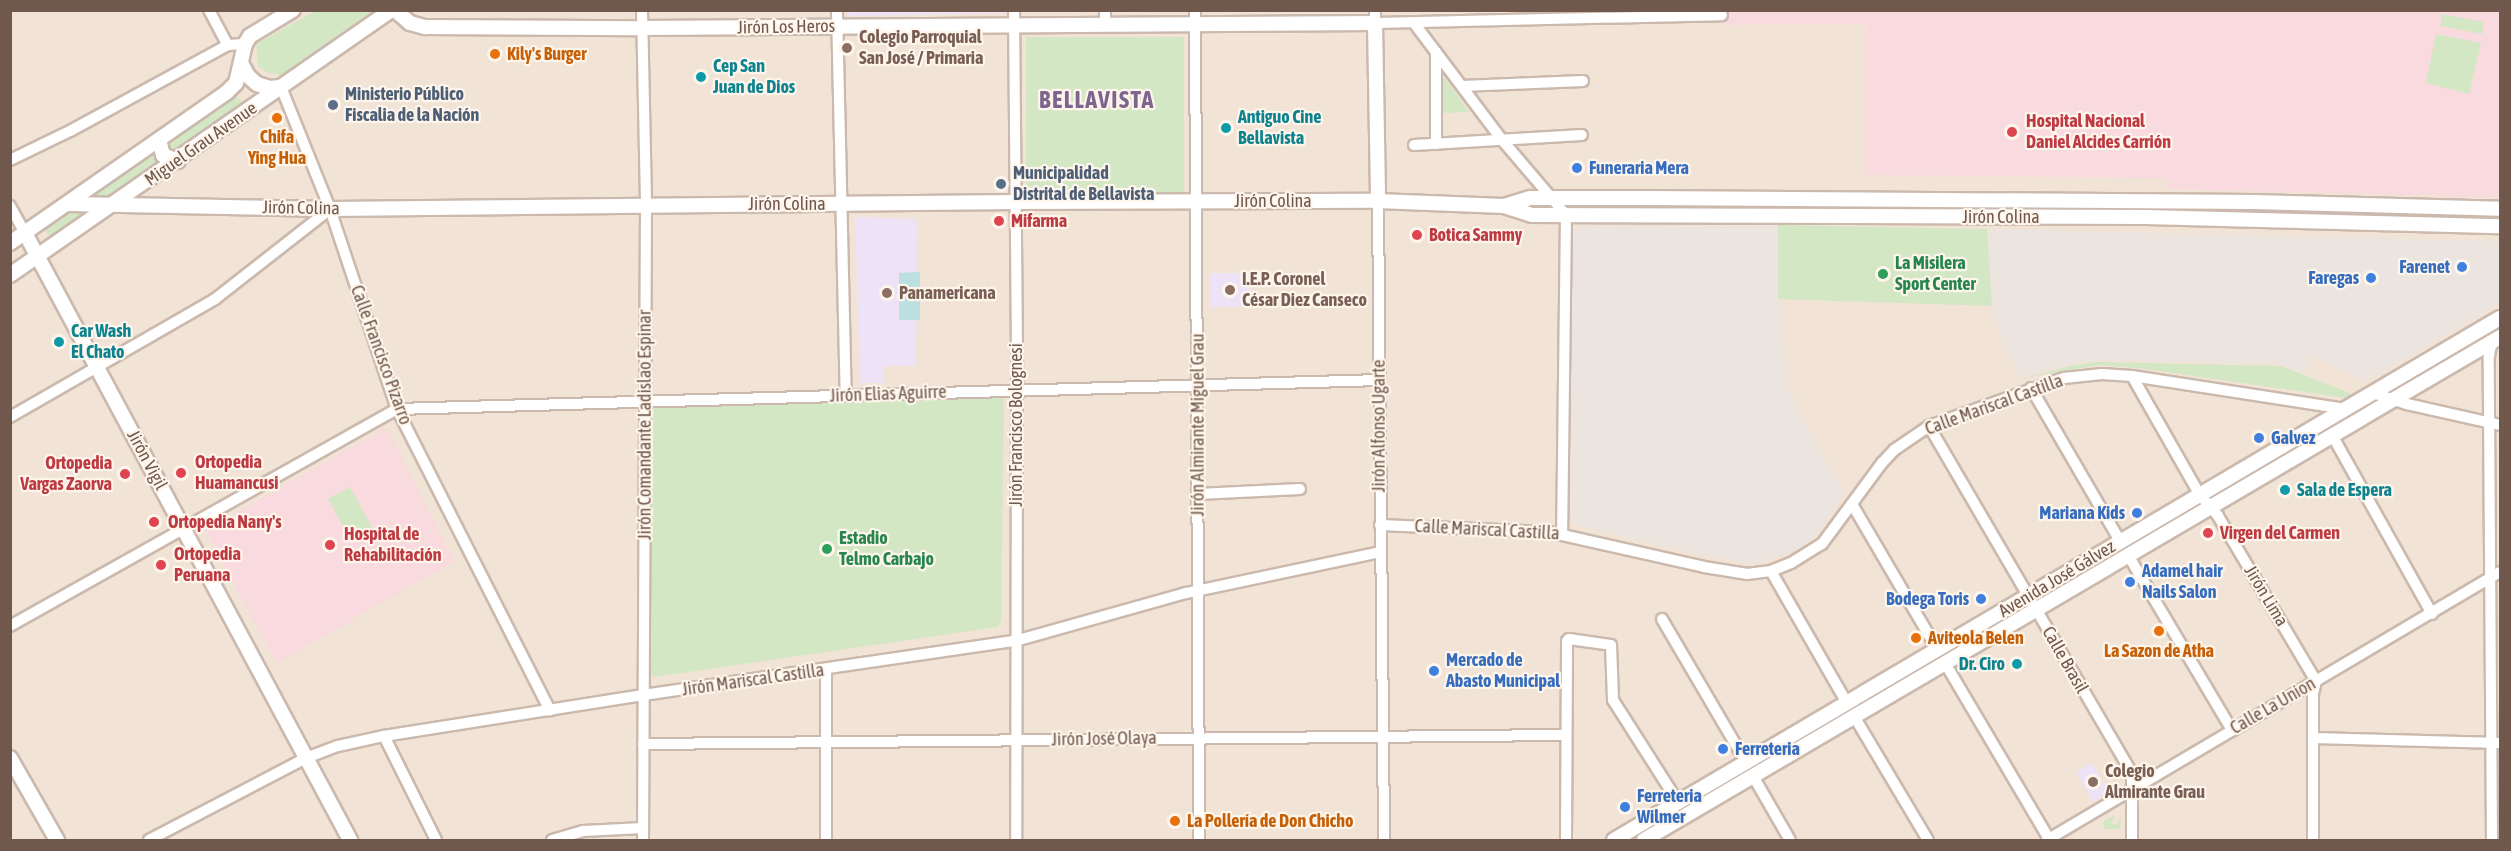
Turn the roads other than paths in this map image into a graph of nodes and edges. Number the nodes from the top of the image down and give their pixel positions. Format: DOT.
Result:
graph roads {
  1 [pos="209,10"];
  2 [pos="293,10"];
  3 [pos="393,10"];
  4 [pos="642,10"];
  5 [pos="837,10"];
  6 [pos="1014,10"];
  7 [pos="1558,14"];
  8 [pos="1722,15"];
  9 [pos="1195,17"];
  10 [pos="1375,17"];
  11 [pos="1105,18"];
  12 [pos="1414,23"];
  13 [pos="1014,25"];
  14 [pos="837,26"];
  15 [pos="642,28"];
  16 [pos="246,44"];
  17 [pos="228,45"];
  18 [pos="1436,52"];
  19 [pos="242,65"];
  20 [pos="1582,81"];
  21 [pos="1462,86"];
  22 [pos="281,87"];
  23 [pos="1582,135"];
  24 [pos="159,140"];
  25 [pos="1503,141"];
  26 [pos="1436,144"];
  27 [pos="1414,145"];
  28 [pos="10,160"];
  29 [pos="178,160"];
  30 [pos="153,177"];
  31 [pos="1551,198"];
  32 [pos="1647,198"];
  33 [pos="1725,199"];
  34 [pos="1788,199"];
  35 [pos="2004,200"];
  36 [pos="1015,201"];
  37 [pos="1196,201"];
  38 [pos="1378,201"];
  39 [pos="2076,201"];
  40 [pos="69,204"];
  41 [pos="842,204"];
  42 [pos="10,206"];
  43 [pos="646,206"];
  44 [pos="1504,206"];
  45 [pos="111,207"];
  46 [pos="161,207"];
  47 [pos="330,209"];
  48 [pos="2500,209"];
  49 [pos="1566,215"];
  50 [pos="1647,216"];
  51 [pos="1726,216"];
  52 [pos="1788,216"];
  53 [pos="2003,218"];
  54 [pos="2076,218"];
  55 [pos="2500,226"];
  56 [pos="25,234"];
  57 [pos="10,243"];
  58 [pos="38,256"];
  59 [pos="10,275"];
  60 [pos="2500,318"];
  61 [pos="2484,327"];
  62 [pos="2496,339"];
  63 [pos="98,368"];
  64 [pos="2132,376"];
  65 [pos="1378,380"];
  66 [pos="1198,385"];
  67 [pos="2031,388"];
  68 [pos="1017,390"];
  69 [pos="2373,393"];
  70 [pos="846,396"];
  71 [pos="2393,399"];
  72 [pos="645,402"];
  73 [pos="397,409"];
  74 [pos="2345,409"];
  75 [pos="10,417"];
  76 [pos="2495,424"];
  77 [pos="1929,426"];
  78 [pos="2332,435"];
  79 [pos="1300,489"];
  80 [pos="1198,494"];
  81 [pos="2200,495"];
  82 [pos="1852,504"];
  83 [pos="2212,506"];
  84 [pos="1380,525"];
  85 [pos="183,528"];
  86 [pos="1562,534"];
  87 [pos="2120,541"];
  88 [pos="1380,552"];
  89 [pos="2128,555"];
  90 [pos="1771,571"];
  91 [pos="2496,575"];
  92 [pos="1198,593"];
  93 [pos="2028,596"];
  94 [pos="2036,610"];
  95 [pos="2432,614"];
  96 [pos="1662,619"];
  97 [pos="10,626"];
  98 [pos="1015,641"];
  99 [pos="1937,649"];
  100 [pos="1945,663"];
  101 [pos="826,670"];
  102 [pos="2316,681"];
  103 [pos="643,695"];
  104 [pos="1847,703"];
  105 [pos="550,710"];
  106 [pos="1854,716"];
  107 [pos="2232,730"];
  108 [pos="1566,735"];
  109 [pos="384,736"];
  110 [pos="1382,737"];
  111 [pos="1199,738"];
  112 [pos="2313,738"];
  113 [pos="1016,740"];
  114 [pos="826,742"];
  115 [pos="2496,743"];
  116 [pos="643,744"];
  117 [pos="10,758"];
  118 [pos="306,758"];
  119 [pos="1746,762"];
  120 [pos="1753,776"];
  121 [pos="2132,790"];
  122 [pos="1678,802"];
  123 [pos="1643,823"];
  124 [pos="643,828"];
  125 [pos="1649,839"];
  126 [pos="57,840"];
  127 [pos="149,840"];
  128 [pos="350,840"];
  129 [pos="436,840"];
  130 [pos="552,840"];
  131 [pos="643,840"];
  132 [pos="826,840"];
  133 [pos="1016,840"];
  134 [pos="1199,840"];
  135 [pos="1384,840"];
  136 [pos="1566,840"];
  137 [pos="1614,840"];
  138 [pos="1790,840"];
  139 [pos="1928,840"];
  140 [pos="2048,840"];
  141 [pos="2132,840"];
  142 [pos="2313,840"];
  143 [pos="2492,840"];
  1 -- 17 [label="street"];
  2 -- 16 [label="street"];
  3 -- 15 [label="street, Jirón Los Heros"];
  3 -- 22 [label="street, Miguel Grau Avenue"];
  4 -- 15 [label="street, Jirón Comandante Ladislao Espinar"];
  5 -- 14 [label="street"];
  6 -- 13 [label="street, Jirón Francisco Bolognesi"];
  7 -- 8 [label="street, Jirón Los Heros"];
  7 -- 12 [label="street, Jirón Los Heros"];
  9 -- 10 [label="street, Jirón Los Heros"];
  9 -- 11 [label="street, Jirón Los Heros"];
  9 -- 37 [label="street, Jirón Almirante Miguel Grau"];
  10 -- 12 [label="street, Jirón Los Heros"];
  10 -- 38 [label="street, Jirón Alfonso Ugarte"];
  11 -- 13 [label="street, Jirón Los Heros"];
  12 -- 18 [label="street"];
  13 -- 14 [label="street, Jirón Los Heros"];
  13 -- 36 [label="street, Jirón Francisco Bolognesi"];
  14 -- 15 [label="street, Jirón Los Heros"];
  14 -- 41 [label="street"];
  15 -- 43 [label="street, Jirón Comandante Ladislao Espinar"];
  16 -- 17 [label="street"];
  16 -- 19 [label="street, Miguel Grau Avenue"];
  17 -- 28 [label="street"];
  18 -- 21 [label="street"];
  18 -- 26 [label="street"];
  19 -- 22 [label="street"];
  19 -- 24 [label="street, Miguel Grau Avenue"];
  20 -- 21 [label="street"];
  21 -- 25 [label="street"];
  22 -- 29 [label="street, Miguel Grau Avenue"];
  22 -- 47 [label="street, Calle Francisco Pizarro"];
  23 -- 25 [label="street"];
  24 -- 29 [label="street"];
  24 -- 40 [label="street, Miguel Grau Avenue"];
  25 -- 26 [label="street"];
  25 -- 31 [label="street"];
  26 -- 27 [label="street"];
  29 -- 30 [label="street, Miguel Grau Avenue"];
  30 -- 45 [label="street, Miguel Grau Avenue"];
  30 -- 46 [label="street"];
  31 -- 32 [label="street, Jirón Colina"];
  31 -- 44 [label="street, Jirón Colina"];
  31 -- 49 [label="street"];
  32 -- 33 [label="street, Jirón Colina"];
  32 -- 50 [label="street"];
  33 -- 34 [label="street, Jirón Colina"];
  33 -- 51 [label="street"];
  34 -- 35 [label="street, Jirón Colina"];
  34 -- 52 [label="street"];
  35 -- 39 [label="street, Jirón Colina"];
  35 -- 53 [label="street"];
  36 -- 37 [label="street, Jirón Colina"];
  36 -- 41 [label="street, Jirón Colina"];
  36 -- 68 [label="street, Jirón Francisco Bolognesi"];
  37 -- 38 [label="street, Jirón Colina"];
  37 -- 66 [label="street, Jirón Almirante Miguel Grau"];
  38 -- 44 [label="street, Jirón Colina"];
  38 -- 65 [label="street, Jirón Alfonso Ugarte"];
  39 -- 48 [label="street, Jirón Colina"];
  39 -- 54 [label="street"];
  40 -- 45 [label="street, Jirón Colina"];
  40 -- 56 [label="street, Miguel Grau Avenue"];
  41 -- 43 [label="street, Jirón Colina"];
  41 -- 70 [label="street"];
  42 -- 56 [label="street, Jirón Vigil"];
  43 -- 47 [label="street, Jirón Colina"];
  43 -- 72 [label="street, Jirón Comandante Ladislao Espinar"];
  44 -- 49 [label="street, Jirón Colina"];
  45 -- 46 [label="street, Jirón Colina"];
  45 -- 58 [label="street, Miguel Grau Avenue"];
  46 -- 47 [label="street, Jirón Colina"];
  47 -- 63 [label="street"];
  47 -- 73 [label="street, Calle Francisco Pizarro"];
  49 -- 50 [label="street, Jirón Colina"];
  49 -- 86 [label="street"];
  50 -- 51 [label="street, Jirón Colina"];
  51 -- 52 [label="street, Jirón Colina"];
  52 -- 53 [label="street, Jirón Colina"];
  53 -- 54 [label="street, Jirón Colina"];
  54 -- 55 [label="street, Jirón Colina"];
  56 -- 57 [label="street, Miguel Grau Avenue"];
  56 -- 58 [label="street, Jirón Vigil"];
  58 -- 59 [label="street, Miguel Grau Avenue"];
  58 -- 63 [label="street, Jirón Vigil"];
  60 -- 61 [label="street, Avenida José Gálvez"];
  61 -- 62 [label="street"];
  61 -- 69 [label="street, Avenida José Gálvez"];
  62 -- 71 [label="street, Avenida José Gálvez"];
  62 -- 76 [label="street"];
  63 -- 75 [label="street"];
  63 -- 85 [label="street, Jirón Vigil"];
  64 -- 67 [label="street, Calle Mariscal Castilla"];
  64 -- 74 [label="street, Calle Mariscal Castilla"];
  64 -- 81 [label="street, Jirón Lima"];
  65 -- 66 [label="street, Jirón Elias Aguirre"];
  65 -- 84 [label="street, Jirón Alfonso Ugarte"];
  66 -- 68 [label="street, Jirón Elias Aguirre"];
  66 -- 80 [label="street, Jirón Almirante Miguel Grau"];
  67 -- 77 [label="street, Calle Mariscal Castilla"];
  67 -- 87 [label="street"];
  68 -- 70 [label="street, Jirón Elias Aguirre"];
  68 -- 98 [label="street, Jirón Francisco Bolognesi"];
  69 -- 71 [label="street"];
  69 -- 74 [label="street, Avenida José Gálvez"];
  70 -- 72 [label="street, Jirón Elias Aguirre"];
  71 -- 76 [label="street"];
  71 -- 78 [label="street, Avenida José Gálvez"];
  72 -- 73 [label="street, Jirón Elias Aguirre"];
  72 -- 103 [label="street, Jirón Comandante Ladislao Espinar"];
  73 -- 85 [label="street"];
  73 -- 105 [label="street, Calle Francisco Pizarro"];
  74 -- 81 [label="street, Avenida José Gálvez"];
  76 -- 91 [label="street"];
  77 -- 82 [label="street, Calle Mariscal Castilla"];
  77 -- 93 [label="street, Calle Brasil"];
  78 -- 83 [label="street, Avenida José Gálvez"];
  78 -- 95 [label="street"];
  79 -- 80 [label="street"];
  80 -- 92 [label="street, Jirón Almirante Miguel Grau"];
  81 -- 83 [label="street, Jirón Lima"];
  81 -- 87 [label="street, Avenida José Gálvez"];
  82 -- 90 [label="street, Calle Mariscal Castilla"];
  82 -- 99 [label="street"];
  83 -- 89 [label="street, Avenida José Gálvez"];
  83 -- 102 [label="street, Jirón Lima"];
  84 -- 86 [label="street, Calle Mariscal Castilla"];
  84 -- 88 [label="street, Jirón Alfonso Ugarte"];
  85 -- 97 [label="street"];
  85 -- 118 [label="street, Jirón Vigil"];
  86 -- 90 [label="street, Calle Mariscal Castilla"];
  87 -- 93 [label="street, Avenida José Gálvez"];
  88 -- 92 [label="street, Jirón Mariscal Castilla"];
  88 -- 110 [label="street, Jirón Alfonso Ugarte"];
  89 -- 94 [label="street, Avenida José Gálvez"];
  89 -- 107 [label="street"];
  90 -- 104 [label="street"];
  91 -- 95 [label="street, Calle La Union"];
  91 -- 115 [label="street"];
  92 -- 98 [label="street, Jirón Mariscal Castilla"];
  92 -- 111 [label="street, Jirón Almirante Miguel Grau"];
  93 -- 94 [label="street, Calle Brasil"];
  93 -- 99 [label="street, Avenida José Gálvez"];
  94 -- 100 [label="street, Avenida José Gálvez"];
  94 -- 121 [label="street, Calle Brasil"];
  95 -- 102 [label="street, Calle La Union"];
  96 -- 119 [label="street"];
  98 -- 101 [label="street, Jirón Mariscal Castilla"];
  98 -- 113 [label="street, Jirón Francisco Bolognesi"];
  99 -- 104 [label="street, Avenida José Gálvez"];
  100 -- 106 [label="street, Avenida José Gálvez"];
  100 -- 140 [label="street"];
  101 -- 103 [label="street, Jirón Mariscal Castilla"];
  101 -- 114 [label="street"];
  102 -- 107 [label="street, Calle La Union"];
  102 -- 112 [label="street"];
  103 -- 105 [label="street, Jirón Mariscal Castilla"];
  103 -- 116 [label="street, Jirón Comandante Ladislao Espinar"];
  104 -- 119 [label="street, Avenida José Gálvez"];
  105 -- 109 [label="street, Jirón Mariscal Castilla"];
  106 -- 120 [label="street, Avenida José Gálvez"];
  106 -- 139 [label="street"];
  107 -- 121 [label="street, Calle La Union"];
  108 -- 110 [label="street, Jirón José Olaya"];
  108 -- 122 [label="street"];
  108 -- 136 [label="street"];
  109 -- 118 [label="street, Jirón Mariscal Castilla"];
  109 -- 129 [label="street"];
  110 -- 111 [label="street, Jirón José Olaya"];
  110 -- 135 [label="street, Jirón Alfonso Ugarte"];
  111 -- 113 [label="street, Jirón José Olaya"];
  111 -- 134 [label="street, Jirón Almirante Miguel Grau"];
  112 -- 115 [label="street"];
  112 -- 142 [label="street"];
  113 -- 114 [label="street, Jirón José Olaya"];
  113 -- 133 [label="street, Jirón Francisco Bolognesi"];
  114 -- 116 [label="street, Jirón José Olaya"];
  114 -- 132 [label="street"];
  115 -- 143 [label="street"];
  116 -- 124 [label="street, Jirón Comandante Ladislao Espinar"];
  117 -- 126 [label="street"];
  118 -- 127 [label="street, Jirón Mariscal Castilla"];
  118 -- 128 [label="street, Jirón Vigil"];
  119 -- 122 [label="street, Avenida José Gálvez"];
  120 -- 125 [label="street, Avenida José Gálvez"];
  120 -- 138 [label="street"];
  121 -- 140 [label="street, Calle La Union"];
  121 -- 141 [label="street, Calle Brasil"];
  122 -- 123 [label="street, Avenida José Gálvez"];
  123 -- 125 [label="street"];
  123 -- 137 [label="street, Avenida José Gálvez"];
  124 -- 130 [label="street"];
  124 -- 131 [label="street, Jirón Comandante Ladislao Espinar"];
}
